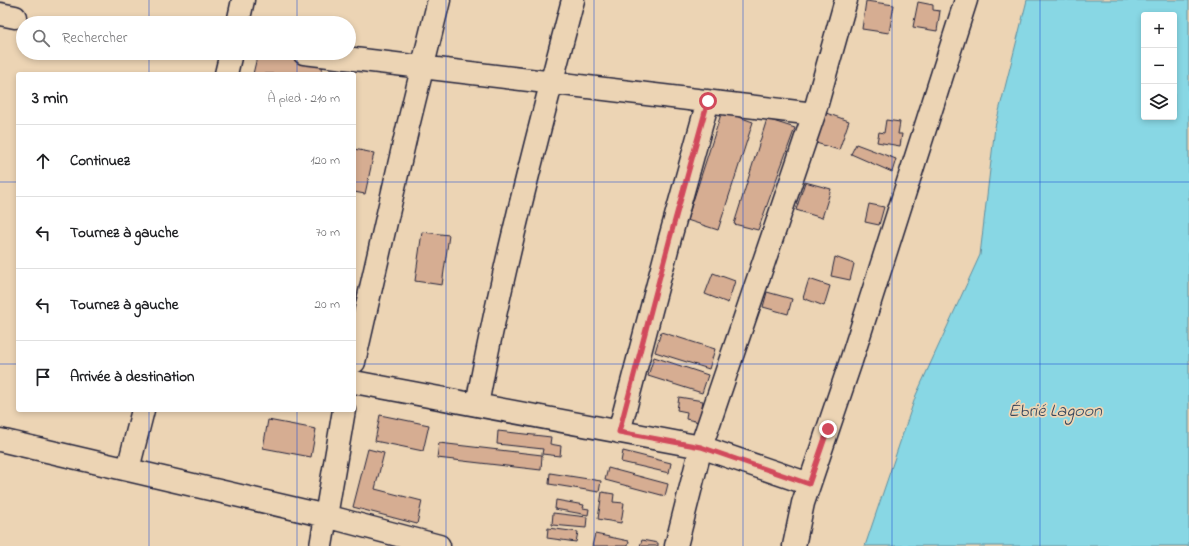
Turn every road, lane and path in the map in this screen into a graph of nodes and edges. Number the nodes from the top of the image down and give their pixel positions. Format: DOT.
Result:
graph roads {
  1 [pos="243,0"];
  2 [pos="439,0"];
  3 [pos="573,0"];
  4 [pos="846,0"];
  5 [pos="966,0"];
  6 [pos="240,16"];
  7 [pos="229,60"];
  8 [pos="356,60"];
  9 [pos="422,68"];
  10 [pos="226,72"];
  11 [pos="552,81"];
  12 [pos="708,101"];
  13 [pos="814,114"];
  14 [pos="356,353"];
  15 [pos="356,382"];
  16 [pos="477,405"];
  17 [pos="142,412"];
  18 [pos="344,412"];
  19 [pos="619,432"];
  20 [pos="0,440"];
  21 [pos="701,447"];
  22 [pos="128,469"];
  23 [pos="809,484"];
  24 [pos="326,516"];
  25 [pos="320,546"];
  26 [pos="439,546"];
  27 [pos="676,546"];
  28 [pos="794,546"];
  1 -- 6 [label="street"];
  2 -- 9 [label="street"];
  3 -- 11 [label="street"];
  4 -- 13 [label="street"];
  5 -- 23 [label="street"];
  7 -- 10 [label="street"];
  8 -- 9 [label="street"];
  9 -- 11 [label="street"];
  9 -- 14 [label="street"];
  11 -- 12 [label="street"];
  11 -- 16 [label="street"];
  12 -- 13 [label="street"];
  12 -- 19 [label="street"];
  13 -- 21 [label="street"];
  15 -- 16 [label="street"];
  16 -- 19 [label="street"];
  17 -- 22 [label="street"];
  18 -- 24 [label="street"];
  19 -- 21 [label="street"];
  20 -- 22 [label="street"];
  21 -- 23 [label="street"];
  21 -- 27 [label="street"];
  22 -- 24 [label="street"];
  23 -- 28 [label="street"];
  24 -- 25 [label="street"];
  24 -- 26 [label="street"];
}
